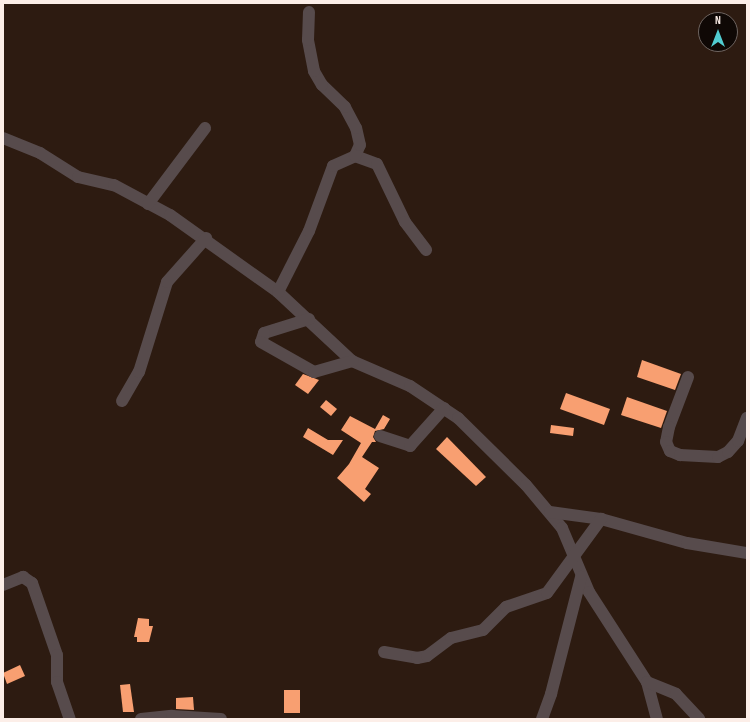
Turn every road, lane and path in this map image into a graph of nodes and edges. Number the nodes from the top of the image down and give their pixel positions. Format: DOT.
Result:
graph roads {
  1 [pos="309,12"];
  2 [pos="205,128"];
  3 [pos="3,138"];
  4 [pos="355,156"];
  5 [pos="148,204"];
  6 [pos="206,238"];
  7 [pos="426,250"];
  8 [pos="278,292"];
  9 [pos="309,319"];
  10 [pos="352,361"];
  11 [pos="688,377"];
  12 [pos="122,401"];
  13 [pos="444,408"];
  14 [pos="747,418"];
  15 [pos="380,436"];
  16 [pos="550,512"];
  17 [pos="600,519"];
  18 [pos="747,553"];
  19 [pos="575,556"];
  20 [pos="581,576"];
  21 [pos="3,585"];
  22 [pos="384,652"];
  23 [pos="647,682"];
  24 [pos="70,719"];
  25 [pos="141,719"];
  26 [pos="221,719"];
  27 [pos="542,719"];
  28 [pos="657,719"];
  29 [pos="699,719"];
  1 -- 4 [label="street"];
  2 -- 5 [label="street"];
  3 -- 5 [label="street"];
  4 -- 7 [label="street"];
  4 -- 8 [label="street"];
  5 -- 6 [label="street"];
  6 -- 8 [label="street"];
  6 -- 12 [label="street"];
  8 -- 9 [label="street"];
  9 -- 10 [label="street"];
  9 -- 10 [label="street"];
  10 -- 13 [label="street"];
  11 -- 14 [label="street"];
  13 -- 15 [label="street"];
  13 -- 16 [label="street"];
  16 -- 17 [label="street"];
  16 -- 19 [label="street"];
  17 -- 18 [label="street"];
  17 -- 19 [label="street"];
  19 -- 20 [label="street"];
  19 -- 22 [label="street"];
  20 -- 23 [label="street"];
  20 -- 27 [label="street"];
  21 -- 24 [label="street"];
  23 -- 28 [label="street"];
  23 -- 29 [label="street"];
  25 -- 26 [label="street"];
}
